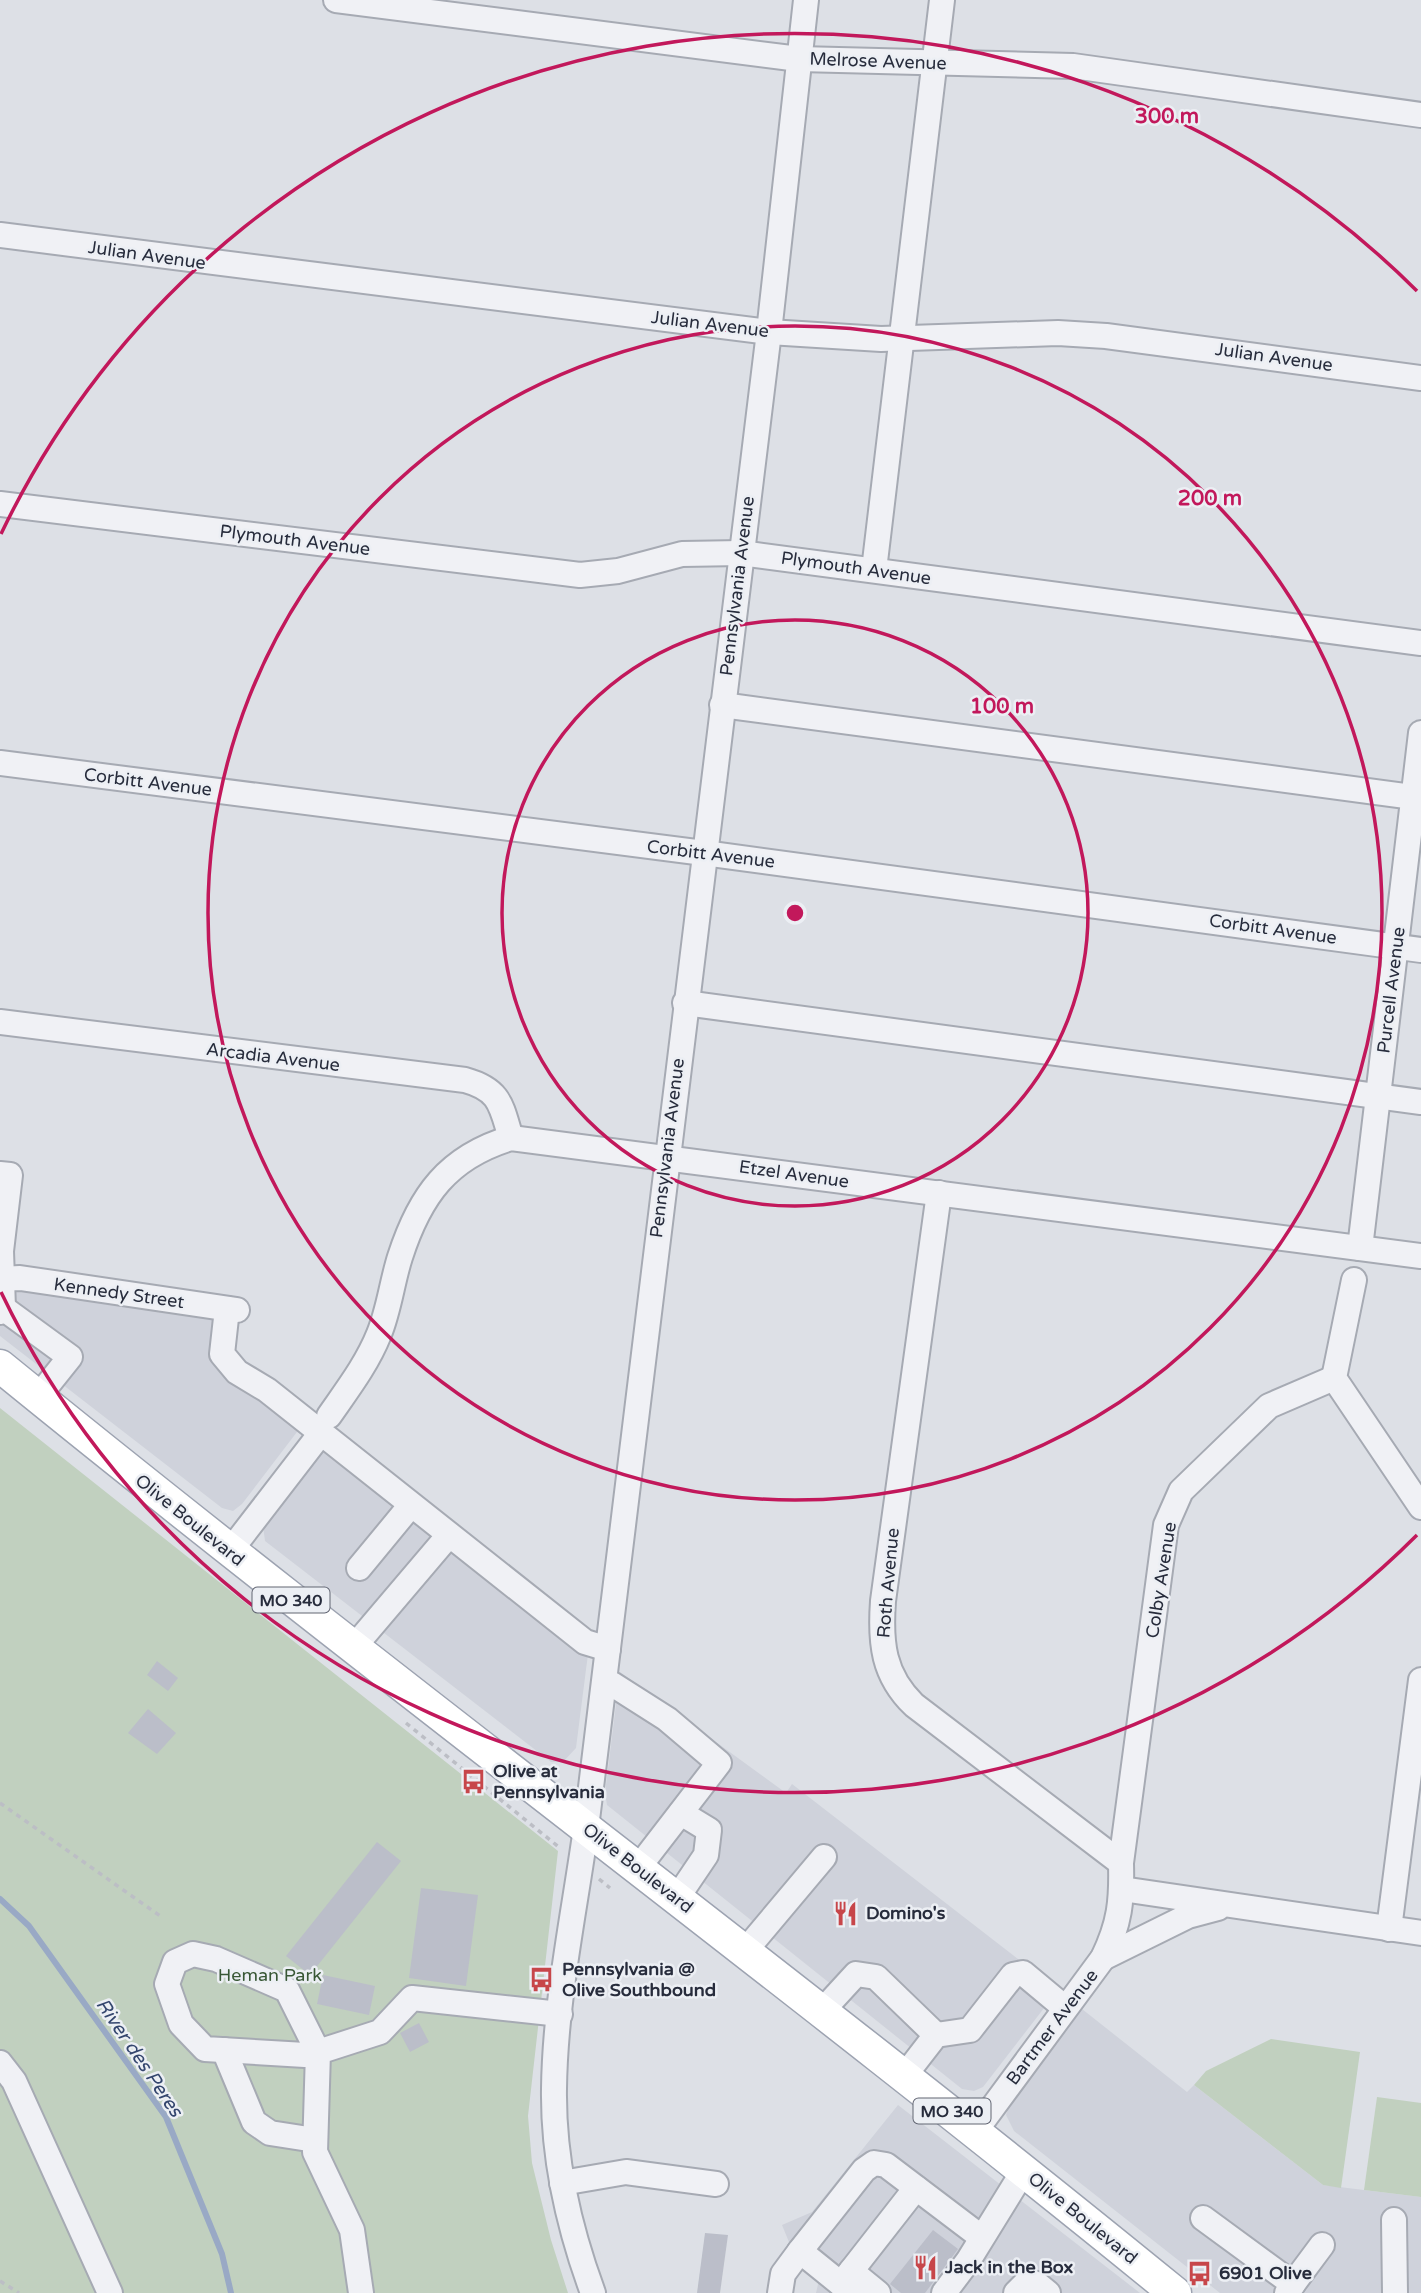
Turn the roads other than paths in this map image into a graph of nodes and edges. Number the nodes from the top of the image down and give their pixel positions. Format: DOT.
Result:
graph roads {
  1 [pos="335,0"];
  2 [pos="806,0"];
  3 [pos="942,0"];
  4 [pos="799,59"];
  5 [pos="935,62"];
  6 [pos="1421,115"];
  7 [pos="0,235"];
  8 [pos="769,332"];
  9 [pos="902,339"];
  10 [pos="1421,378"];
  11 [pos="0,504"];
  12 [pos="741,553"];
  13 [pos="874,570"];
  14 [pos="1421,643"];
  15 [pos="722,705"];
  16 [pos="1421,733"];
  17 [pos="0,763"];
  18 [pos="1417,798"];
  19 [pos="704,853"];
  20 [pos="1396,946"];
  21 [pos="1421,950"];
  22 [pos="685,1003"];
  23 [pos="0,1022"];
  24 [pos="1379,1096"];
  25 [pos="1421,1102"];
  26 [pos="511,1138"];
  27 [pos="666,1157"];
  28 [pos="0,1174"];
  29 [pos="939,1193"];
  30 [pos="3,1218"];
  31 [pos="1360,1248"];
  32 [pos="1421,1256"];
  33 [pos="1,1279"];
  34 [pos="1354,1280"];
  35 [pos="1,1310"];
  36 [pos="0,1366"];
  37 [pos="1334,1378"];
  38 [pos="38,1397"];
  39 [pos="325,1425"];
  40 [pos="411,1505"];
  41 [pos="1421,1507"];
  42 [pos="449,1535"];
  43 [pos="230,1551"];
  44 [pos="359,1568"];
  45 [pos="353,1648"];
  46 [pos="608,1649"];
  47 [pos="1421,1680"];
  48 [pos="604,1684"];
  49 [pos="681,1813"];
  50 [pos="586,1828"];
  51 [pos="824,1857"];
  52 [pos="1121,1863"];
  53 [pos="638,1868"];
  54 [pos="1122,1889"];
  55 [pos="677,1898"];
  56 [pos="1228,1906"];
  57 [pos="1388,1929"];
  58 [pos="1421,1933"];
  59 [pos="745,1951"];
  60 [pos="1104,1958"];
  61 [pos="1065,2008"];
  62 [pos="822,2011"];
  63 [pos="560,2014"];
  64 [pos="936,2035"];
  65 [pos="224,2050"];
  66 [pos="318,2052"];
  67 [pos="0,2063"];
  68 [pos="905,2075"];
  69 [pos="976,2130"];
  70 [pos="315,2140"];
  71 [pos="1024,2170"];
  72 [pos="562,2183"];
  73 [pos="716,2184"];
  74 [pos="916,2188"];
  75 [pos="1203,2218"];
  76 [pos="1394,2220"];
  77 [pos="1322,2245"];
  78 [pos="976,2247"];
  79 [pos="800,2250"];
  80 [pos="848,2283"];
  81 [pos="1290,2288"];
  82 [pos="1167,2290"];
  83 [pos="110,2293"];
  84 [pos="362,2293"];
  85 [pos="593,2293"];
  86 [pos="780,2293"];
  87 [pos="878,2293"];
  88 [pos="932,2293"];
  89 [pos="944,2293"];
  90 [pos="1016,2293"];
  91 [pos="1048,2293"];
  92 [pos="1395,2293"];
  1 -- 4 [label="street, Melrose Avenue"];
  2 -- 4 [label="street, Pennsylvania Avenue"];
  3 -- 5 [label="street"];
  4 -- 5 [label="street, Melrose Avenue"];
  4 -- 8 [label="street, Pennsylvania Avenue"];
  5 -- 6 [label="street, Melrose Avenue"];
  5 -- 9 [label="street"];
  7 -- 8 [label="street, Julian Avenue"];
  8 -- 9 [label="street, Julian Avenue"];
  8 -- 12 [label="street, Pennsylvania Avenue"];
  9 -- 10 [label="street, Julian Avenue"];
  9 -- 13 [label="street"];
  11 -- 12 [label="street, Plymouth Avenue"];
  12 -- 13 [label="street, Plymouth Avenue"];
  12 -- 15 [label="street, Pennsylvania Avenue"];
  13 -- 14 [label="street, Plymouth Avenue"];
  15 -- 18 [label="street"];
  15 -- 19 [label="street, Pennsylvania Avenue"];
  16 -- 18 [label="street, Purcell Avenue"];
  17 -- 19 [label="street, Corbitt Avenue"];
  18 -- 20 [label="street, Purcell Avenue"];
  19 -- 20 [label="street, Corbitt Avenue"];
  19 -- 22 [label="street, Pennsylvania Avenue"];
  20 -- 21 [label="street, Corbitt Avenue"];
  20 -- 24 [label="street, Purcell Avenue"];
  22 -- 24 [label="street"];
  22 -- 27 [label="street, Pennsylvania Avenue"];
  23 -- 26 [label="street, Arcadia Avenue"];
  24 -- 25 [label="street"];
  24 -- 31 [label="street, Purcell Avenue"];
  26 -- 27 [label="street, Etzel Avenue"];
  26 -- 39 [label="street, Etzel Avenue"];
  27 -- 29 [label="street, Etzel Avenue"];
  27 -- 46 [label="street, Pennsylvania Avenue"];
  28 -- 30 [label="street"];
  29 -- 31 [label="street, Etzel Avenue"];
  29 -- 52 [label="street, Roth Avenue"];
  30 -- 33 [label="street"];
  31 -- 32 [label="street, Etzel Avenue"];
  33 -- 35 [label="street"];
  33 -- 39 [label="street, Kennedy Street"];
  34 -- 37 [label="street"];
  35 -- 38 [label="street"];
  36 -- 38 [label="main road, Olive Boulevard / MO 340"];
  37 -- 41 [label="street"];
  37 -- 52 [label="street, Colby Avenue"];
  38 -- 43 [label="main road, Olive Boulevard / MO 340"];
  39 -- 40 [label="street"];
  39 -- 43 [label="street, Etzel Avenue"];
  40 -- 42 [label="street"];
  40 -- 44 [label="street"];
  42 -- 45 [label="street"];
  42 -- 46 [label="street"];
  43 -- 45 [label="main road, Olive Boulevard / MO 340"];
  45 -- 50 [label="main road, Olive Boulevard / MO 340"];
  46 -- 48 [label="street, Pennsylvania Avenue"];
  47 -- 57 [label="street"];
  48 -- 49 [label="street"];
  48 -- 50 [label="street, Pennsylvania Avenue"];
  49 -- 53 [label="street"];
  49 -- 55 [label="street"];
  50 -- 53 [label="main road, Olive Boulevard / MO 340"];
  50 -- 63 [label="street, Pennsylvania Avenue"];
  51 -- 59 [label="street"];
  52 -- 54 [label="street, Bartmer Avenue"];
  53 -- 55 [label="main road, Olive Boulevard / MO 340"];
  54 -- 56 [label="street, Bartmer Avenue"];
  54 -- 60 [label="street, Bartmer Avenue"];
  55 -- 59 [label="main road, Olive Boulevard / MO 340"];
  56 -- 57 [label="street, Bartmer Avenue"];
  56 -- 60 [label="street, Bartmer Avenue"];
  57 -- 58 [label="street, Bartmer Avenue"];
  59 -- 62 [label="main road, Olive Boulevard / MO 340"];
  60 -- 61 [label="street, Bartmer Avenue"];
  61 -- 64 [label="street"];
  61 -- 69 [label="street, Bartmer Avenue"];
  62 -- 64 [label="street"];
  62 -- 68 [label="main road, Olive Boulevard / MO 340"];
  63 -- 66 [label="street"];
  63 -- 72 [label="street, Pennsylvania Avenue"];
  64 -- 68 [label="street"];
  65 -- 66 [label="street"];
  65 -- 66 [label="street"];
  65 -- 70 [label="street"];
  66 -- 70 [label="street"];
  67 -- 83 [label="street"];
  68 -- 69 [label="main road, Olive Boulevard / MO 340"];
  69 -- 71 [label="main road, Olive Boulevard / MO 340"];
  70 -- 84 [label="street"];
  71 -- 78 [label="street"];
  71 -- 82 [label="main road, Olive Boulevard / MO 340"];
  72 -- 73 [label="street"];
  72 -- 85 [label="street, Pennsylvania Avenue"];
  74 -- 78 [label="street"];
  74 -- 79 [label="street"];
  74 -- 80 [label="street"];
  75 -- 81 [label="street"];
  76 -- 92 [label="street"];
  77 -- 81 [label="street"];
  78 -- 88 [label="street"];
  78 -- 89 [label="street"];
  79 -- 80 [label="street"];
  79 -- 86 [label="street"];
  80 -- 87 [label="street"];
  90 -- 91 [label="street"];
}
